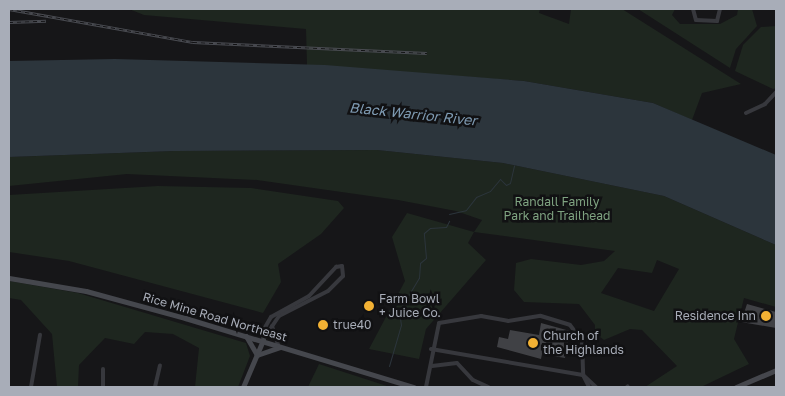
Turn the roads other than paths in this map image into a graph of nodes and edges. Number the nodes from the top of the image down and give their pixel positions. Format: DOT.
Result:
graph roads {
  1 [pos="693,9"];
  2 [pos="720,9"];
  3 [pos="776,92"];
  4 [pos="746,113"];
  5 [pos="9,278"];
  6 [pos="272,324"];
  7 [pos="40,334"];
  8 [pos="246,335"];
  9 [pos="263,340"];
  10 [pos="281,346"];
  11 [pos="431,349"];
  12 [pos="257,355"];
  13 [pos="160,366"];
  14 [pos="432,366"];
  15 [pos="104,369"];
  16 [pos="776,370"];
  17 [pos="583,375"];
  18 [pos="32,387"];
  19 [pos="103,387"];
  20 [pos="155,387"];
  21 [pos="243,387"];
  22 [pos="414,387"];
  23 [pos="426,387"];
  24 [pos="488,387"];
  25 [pos="589,387"];
  26 [pos="596,387"];
  27 [pos="736,387"];
  1 -- 2 [label="street"];
  3 -- 4 [label="street"];
  5 -- 8 [label="main road, Rice Mine Road Northeast"];
  6 -- 9 [label="street"];
  6 -- 9 [label="street"];
  6 -- 10 [label="street"];
  7 -- 18 [label="street"];
  8 -- 9 [label="main road, Rice Mine Road Northeast"];
  8 -- 12 [label="main road"];
  9 -- 10 [label="main road, Rice Mine Road Northeast"];
  9 -- 12 [label="main road"];
  10 -- 12 [label="main road"];
  10 -- 22 [label="main road, Rice Mine Road Northeast"];
  11 -- 14 [label="street"];
  11 -- 17 [label="street"];
  11 -- 17 [label="street"];
  12 -- 21 [label="main road"];
  13 -- 20 [label="street"];
  14 -- 23 [label="street"];
  14 -- 24 [label="street"];
  15 -- 19 [label="street"];
  16 -- 27 [label="main road"];
  17 -- 25 [label="street"];
  17 -- 26 [label="street"];
}
